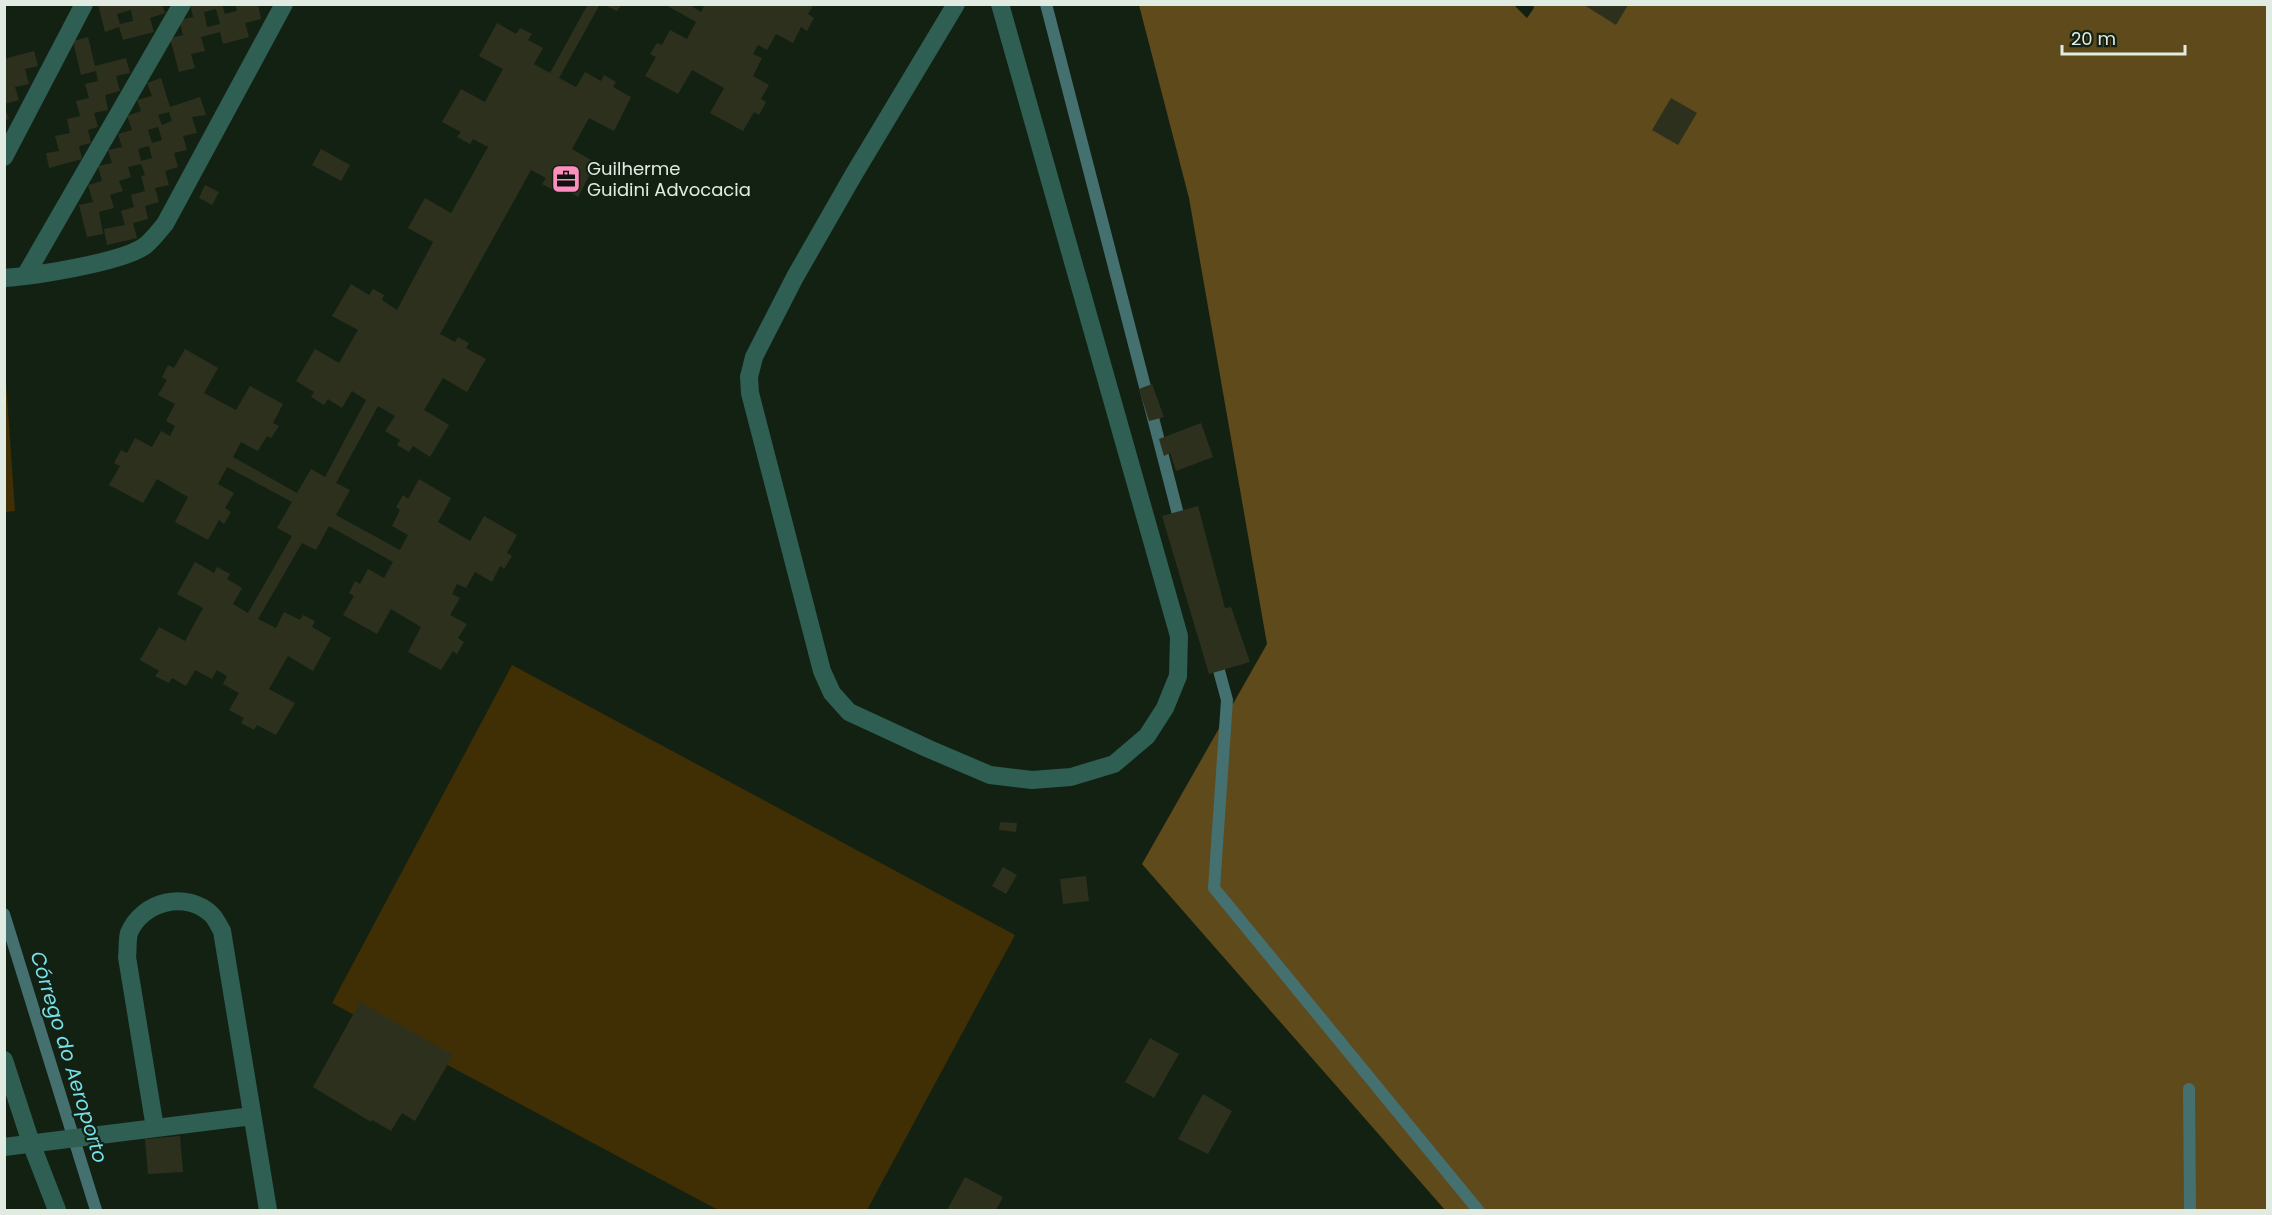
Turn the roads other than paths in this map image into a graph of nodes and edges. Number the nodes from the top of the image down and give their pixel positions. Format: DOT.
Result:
graph roads {
  1 [pos="84,4"];
  2 [pos="182,4"];
  3 [pos="284,4"];
  4 [pos="956,4"];
  5 [pos="1000,4"];
  6 [pos="4,157"];
  7 [pos="25,276"];
  8 [pos="4,278"];
  9 [pos="4,1060"];
  10 [pos="252,1116"];
  11 [pos="155,1128"];
  12 [pos="31,1143"];
  13 [pos="4,1147"];
  14 [pos="57,1210"];
  15 [pos="268,1210"];
  1 -- 6 [label="street"];
  2 -- 7 [label="street"];
  3 -- 7 [label="street"];
  4 -- 5 [label="street"];
  7 -- 8 [label="street"];
  9 -- 12 [label="street"];
  10 -- 11 [label="street"];
  10 -- 11 [label="street"];
  10 -- 15 [label="street"];
  11 -- 12 [label="street"];
  12 -- 13 [label="street"];
  12 -- 14 [label="street"];
}
